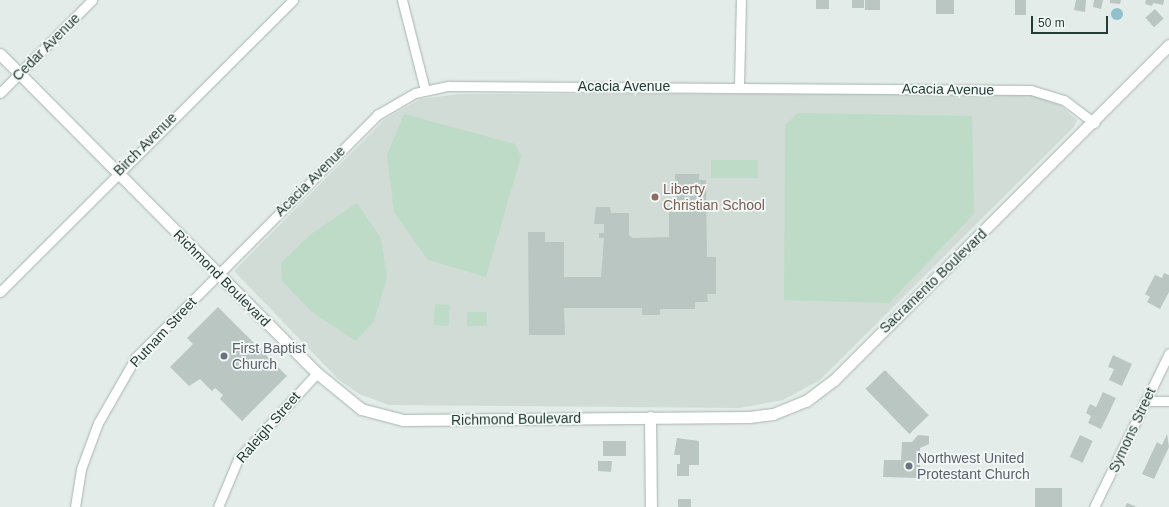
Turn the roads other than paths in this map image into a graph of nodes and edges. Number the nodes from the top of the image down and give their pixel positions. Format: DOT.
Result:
graph roads {
  1 [pos="92,0"];
  2 [pos="293,0"];
  3 [pos="402,0"];
  4 [pos="741,0"];
  5 [pos="1169,45"];
  6 [pos="0,54"];
  7 [pos="20,74"];
  8 [pos="740,86"];
  9 [pos="425,90"];
  10 [pos="0,93"];
  11 [pos="1094,123"];
  12 [pos="117,172"];
  13 [pos="218,273"];
  14 [pos="0,292"];
  15 [pos="1169,353"];
  16 [pos="317,373"];
  17 [pos="1145,401"];
  18 [pos="1169,401"];
  19 [pos="650,417"];
  20 [pos="75,507"];
  21 [pos="218,507"];
  22 [pos="651,507"];
  23 [pos="1094,507"];
  1 -- 7 [label="street, Cedar Avenue"];
  2 -- 12 [label="street, Birch Avenue"];
  3 -- 9 [label="street"];
  4 -- 8 [label="street"];
  5 -- 11 [label="street, Sacramento Boulevard"];
  6 -- 7 [label="street, Richmond Boulevard"];
  7 -- 10 [label="street, Cedar Avenue"];
  7 -- 12 [label="street, Richmond Boulevard"];
  8 -- 9 [label="street, Acacia Avenue"];
  8 -- 11 [label="street, Acacia Avenue"];
  9 -- 13 [label="street, Acacia Avenue"];
  11 -- 19 [label="street, Sacramento Boulevard"];
  12 -- 13 [label="street, Richmond Boulevard"];
  12 -- 14 [label="street, Birch Avenue"];
  13 -- 16 [label="street, Richmond Boulevard"];
  13 -- 20 [label="street, Putnam Street"];
  15 -- 17 [label="street, Symons Street"];
  16 -- 19 [label="street, Richmond Boulevard"];
  16 -- 21 [label="street, Raleigh Street"];
  17 -- 18 [label="street"];
  17 -- 23 [label="street, Symons Street"];
  19 -- 22 [label="street"];
}
